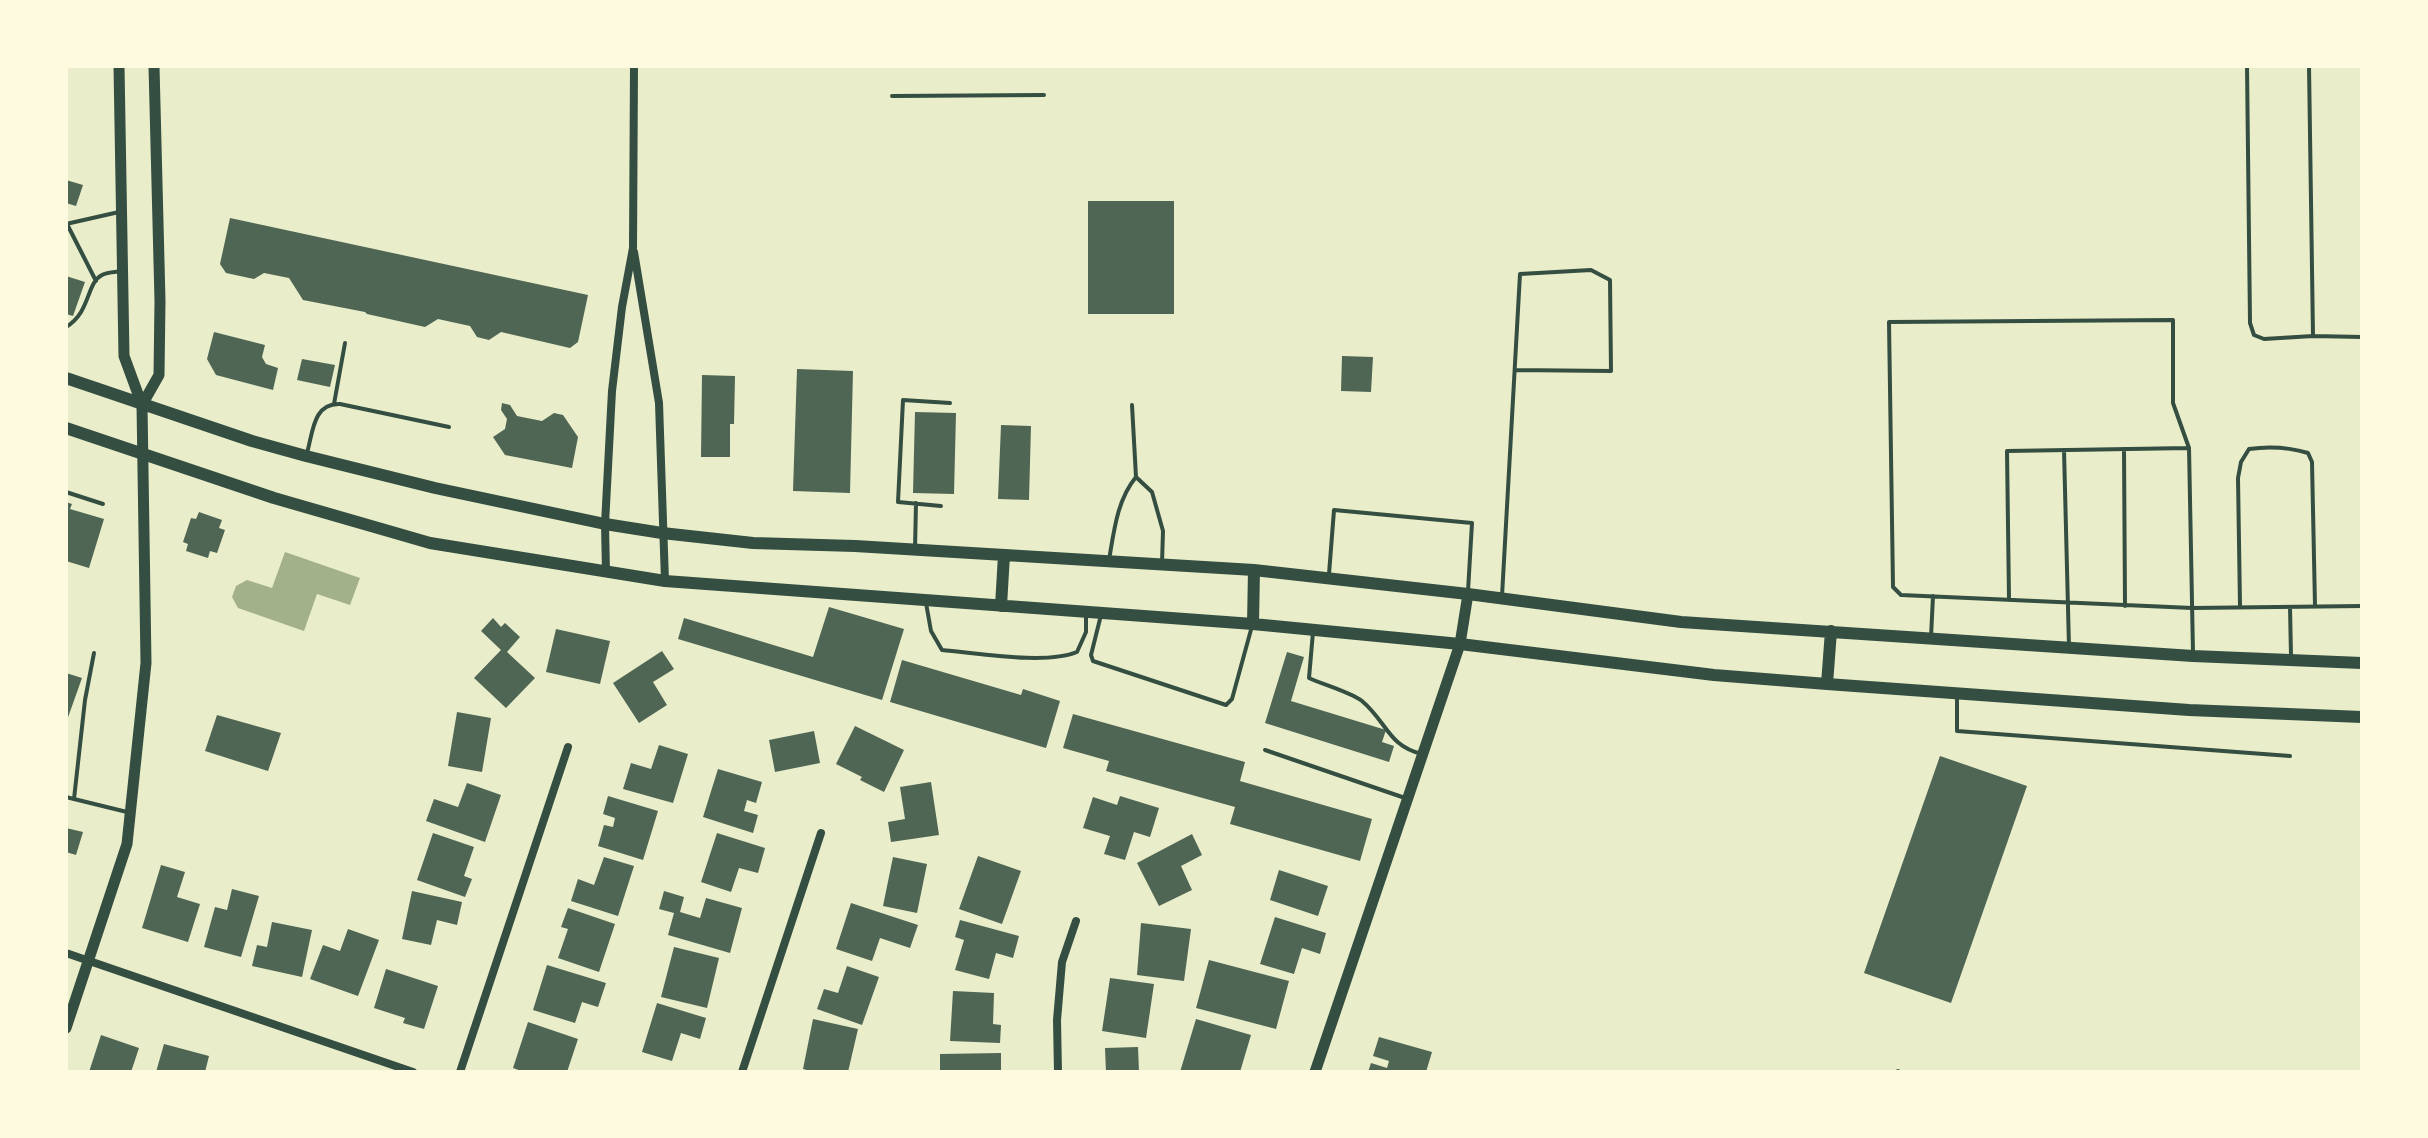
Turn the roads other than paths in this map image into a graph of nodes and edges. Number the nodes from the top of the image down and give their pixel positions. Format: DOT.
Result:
graph roads {
  1 [pos="119,66"];
  2 [pos="154,66"];
  3 [pos="634,66"];
  4 [pos="2247,66"];
  5 [pos="2309,66"];
  6 [pos="1044,95"];
  7 [pos="892,96"];
  8 [pos="121,211"];
  9 [pos="66,224"];
  10 [pos="633,248"];
  11 [pos="122,271"];
  12 [pos="96,281"];
  13 [pos="66,327"];
  14 [pos="2313,336"];
  15 [pos="2362,337"];
  16 [pos="345,343"];
  17 [pos="1515,370"];
  18 [pos="66,378"];
  19 [pos="950,403"];
  20 [pos="334,404"];
  21 [pos="142,405"];
  22 [pos="1132,405"];
  23 [pos="449,427"];
  24 [pos="66,428"];
  25 [pos="2189,448"];
  26 [pos="2124,449"];
  27 [pos="2064,450"];
  28 [pos="144,456"];
  29 [pos="306,456"];
  30 [pos="1136,477"];
  31 [pos="66,492"];
  32 [pos="916,503"];
  33 [pos="103,504"];
  34 [pos="941,506"];
  35 [pos="605,524"];
  36 [pos="662,533"];
  37 [pos="915,550"];
  38 [pos="1004,555"];
  39 [pos="1108,562"];
  40 [pos="1162,565"];
  41 [pos="1254,570"];
  42 [pos="606,573"];
  43 [pos="1328,579"];
  44 [pos="665,581"];
  45 [pos="1468,594"];
  46 [pos="1933,596"];
  47 [pos="1502,599"];
  48 [pos="2009,599"];
  49 [pos="925,600"];
  50 [pos="2069,603"];
  51 [pos="1001,606"];
  52 [pos="2125,606"];
  53 [pos="2315,606"];
  54 [pos="2362,606"];
  55 [pos="2240,607"];
  56 [pos="2290,607"];
  57 [pos="2192,608"];
  58 [pos="1086,612"];
  59 [pos="1101,613"];
  60 [pos="1253,624"];
  61 [pos="1313,630"];
  62 [pos="1831,631"];
  63 [pos="1931,638"];
  64 [pos="1460,644"];
  65 [pos="2069,647"];
  66 [pos="94,653"];
  67 [pos="2193,656"];
  68 [pos="2292,660"];
  69 [pos="2362,663"];
  70 [pos="1827,684"];
  71 [pos="1957,693"];
  72 [pos="2362,717"];
  73 [pos="568,747"];
  74 [pos="1265,750"];
  75 [pos="1423,755"];
  76 [pos="2290,756"];
  77 [pos="66,797"];
  78 [pos="74,799"];
  79 [pos="1407,799"];
  80 [pos="131,813"];
  81 [pos="821,833"];
  82 [pos="1076,921"];
  83 [pos="66,953"];
  84 [pos="88,961"];
  85 [pos="66,1028"];
  86 [pos="413,1072"];
  87 [pos="460,1072"];
  88 [pos="742,1072"];
  89 [pos="1058,1072"];
  90 [pos="1315,1072"];
  1 -- 8 [label="street"];
  2 -- 21 [label="street"];
  3 -- 10 [label="street"];
  4 -- 14 [label="lane"];
  5 -- 14 [label="lane"];
  6 -- 7 [label="lane"];
  8 -- 9 [label="lane"];
  8 -- 11 [label="street"];
  9 -- 12 [label="lane"];
  10 -- 35 [label="street"];
  10 -- 36 [label="street"];
  11 -- 12 [label="lane"];
  11 -- 21 [label="street"];
  12 -- 13 [label="lane"];
  14 -- 15 [label="lane"];
  16 -- 20 [label="lane"];
  17 -- 17 [label="lane"];
  17 -- 47 [label="lane"];
  18 -- 21 [label="main road"];
  19 -- 32 [label="lane"];
  20 -- 23 [label="lane"];
  20 -- 29 [label="lane"];
  21 -- 28 [label="street"];
  21 -- 29 [label="main road"];
  22 -- 30 [label="lane"];
  24 -- 28 [label="main road"];
  25 -- 26 [label="lane"];
  25 -- 46 [label="lane"];
  25 -- 57 [label="lane"];
  26 -- 27 [label="lane"];
  26 -- 52 [label="lane"];
  27 -- 48 [label="lane"];
  27 -- 50 [label="lane"];
  28 -- 42 [label="main road"];
  28 -- 80 [label="street"];
  29 -- 35 [label="main road"];
  30 -- 39 [label="lane"];
  30 -- 40 [label="lane"];
  31 -- 33 [label="lane"];
  32 -- 34 [label="lane"];
  32 -- 37 [label="lane"];
  35 -- 36 [label="main road"];
  35 -- 42 [label="street"];
  36 -- 37 [label="main road"];
  36 -- 44 [label="street"];
  37 -- 38 [label="main road"];
  38 -- 39 [label="main road"];
  38 -- 51 [label="main road"];
  39 -- 40 [label="main road"];
  40 -- 41 [label="main road"];
  41 -- 43 [label="main road"];
  41 -- 60 [label="main road"];
  42 -- 44 [label="main road"];
  43 -- 45 [label="main road"];
  43 -- 45 [label="lane"];
  44 -- 49 [label="main road"];
  45 -- 47 [label="main road"];
  45 -- 64 [label="street"];
  46 -- 48 [label="lane"];
  46 -- 63 [label="lane"];
  47 -- 62 [label="main road"];
  48 -- 50 [label="lane"];
  49 -- 51 [label="main road"];
  49 -- 58 [label="lane"];
  50 -- 52 [label="lane"];
  50 -- 65 [label="lane"];
  51 -- 58 [label="main road"];
  52 -- 57 [label="lane"];
  53 -- 54 [label="lane"];
  53 -- 55 [label="lane"];
  53 -- 56 [label="lane"];
  55 -- 56 [label="lane"];
  55 -- 57 [label="lane"];
  56 -- 68 [label="lane"];
  57 -- 67 [label="lane"];
  58 -- 59 [label="main road"];
  59 -- 60 [label="main road"];
  59 -- 60 [label="lane"];
  60 -- 61 [label="main road"];
  61 -- 64 [label="main road"];
  61 -- 75 [label="lane"];
  62 -- 63 [label="main road"];
  62 -- 70 [label="main road"];
  63 -- 65 [label="main road"];
  64 -- 70 [label="main road"];
  64 -- 75 [label="street"];
  65 -- 67 [label="main road"];
  66 -- 78 [label="lane"];
  67 -- 68 [label="main road"];
  68 -- 69 [label="main road"];
  70 -- 71 [label="main road"];
  71 -- 72 [label="main road"];
  71 -- 76 [label="lane"];
  73 -- 87 [label="street"];
  74 -- 79 [label="lane"];
  75 -- 79 [label="street"];
  77 -- 78 [label="lane"];
  78 -- 80 [label="lane"];
  79 -- 90 [label="street"];
  80 -- 84 [label="street"];
  81 -- 88 [label="street"];
  82 -- 89 [label="street"];
  83 -- 84 [label="street"];
  84 -- 85 [label="street"];
  84 -- 86 [label="street"];
}
